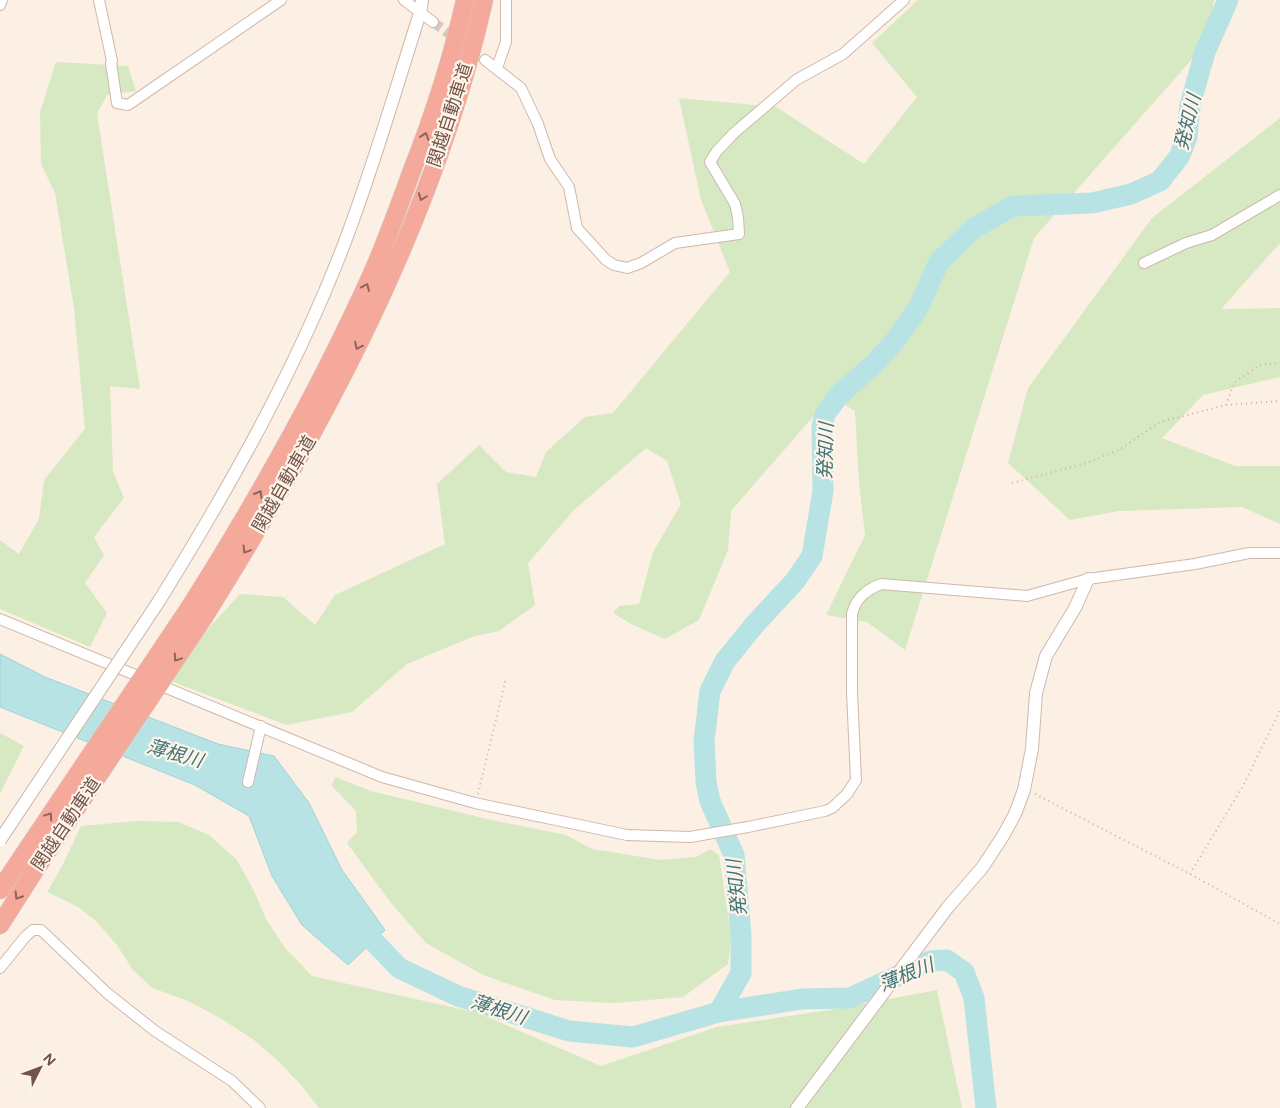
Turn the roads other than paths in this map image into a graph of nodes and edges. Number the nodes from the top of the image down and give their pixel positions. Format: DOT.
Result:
graph roads {
  1 [pos="2,0"];
  2 [pos="99,0"];
  3 [pos="281,0"];
  4 [pos="404,0"];
  5 [pos="465,0"];
  6 [pos="484,0"];
  7 [pos="506,0"];
  8 [pos="904,0"];
  9 [pos="0,5"];
  10 [pos="421,6"];
  11 [pos="433,22"];
  12 [pos="485,60"];
  13 [pos="497,68"];
  14 [pos="1280,195"];
  15 [pos="1144,263"];
  16 [pos="1280,553"];
  17 [pos="1088,579"];
  18 [pos="0,619"];
  19 [pos="261,726"];
  20 [pos="248,782"];
  21 [pos="0,840"];
  22 [pos="0,890"];
  23 [pos="0,925"];
  24 [pos="0,968"];
  25 [pos="260,1108"];
  26 [pos="797,1108"];
  1 -- 9 [label="street"];
  2 -- 3 [label="street"];
  4 -- 10 [label="street"];
  22 -- 5 [label="highway, 関越自動車道, one-way, bridge"];
  6 -- 23 [label="highway, 関越自動車道, one-way, bridge"];
  7 -- 13 [label="street"];
  8 -- 13 [label="street"];
  10 -- 11 [label="street"];
  10 -- 21 [label="street, bridge"];
  12 -- 13 [label="street"];
  14 -- 15 [label="street"];
  16 -- 17 [label="street"];
  17 -- 19 [label="street"];
  17 -- 26 [label="street"];
  18 -- 19 [label="street"];
  19 -- 20 [label="street"];
  24 -- 25 [label="street"];
}
